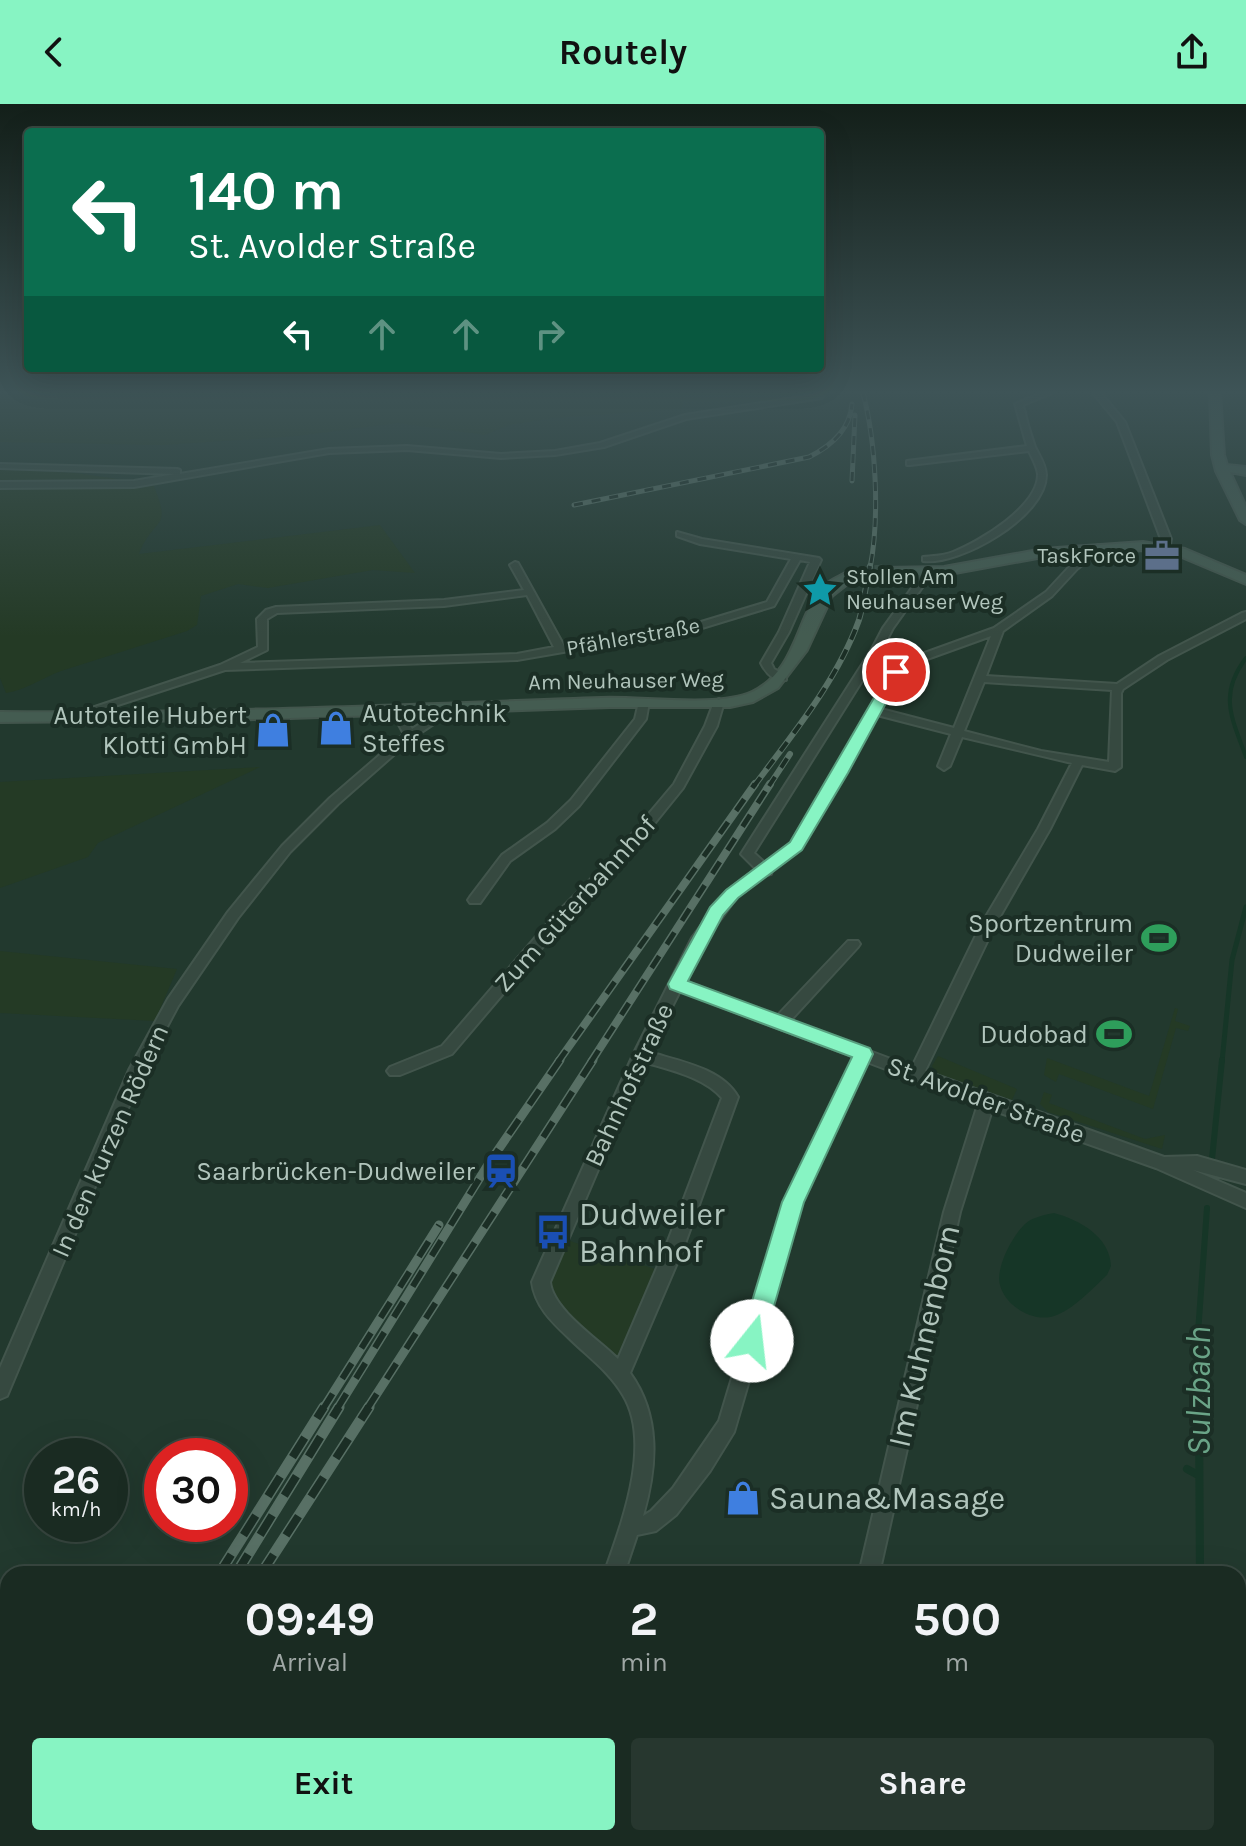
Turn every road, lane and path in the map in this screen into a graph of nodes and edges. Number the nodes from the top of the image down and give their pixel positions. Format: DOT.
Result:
graph roads {
  1 [pos="193,474"];
  2 [pos="1041,474"];
  3 [pos="1141,474"];
  4 [pos="1224,474"];
  5 [pos="0,485"];
  6 [pos="1242,514"];
  7 [pos="680,534"];
  8 [pos="1101,547"];
  9 [pos="1166,548"];
  10 [pos="796,558"];
  11 [pos="515,565"];
  12 [pos="927,566"];
  13 [pos="883,572"];
  14 [pos="852,575"];
  15 [pos="1246,580"];
  16 [pos="531,592"];
  17 [pos="1246,615"];
  18 [pos="998,630"];
  19 [pos="263,648"];
  20 [pos="561,650"];
  21 [pos="282,664"];
  22 [pos="224,667"];
  23 [pos="782,678"];
  24 [pos="980,679"];
  25 [pos="1119,687"];
  26 [pos="644,702"];
  27 [pos="719,702"];
  28 [pos="452,707"];
  29 [pos="385,710"];
  30 [pos="874,711"];
  31 [pos="0,717"];
  32 [pos="68,718"];
  33 [pos="958,733"];
  34 [pos="410,735"];
  35 [pos="1078,762"];
  36 [pos="944,766"];
  37 [pos="766,871"];
  38 [pos="475,900"];
  39 [pos="853,944"];
  40 [pos="677,984"];
  41 [pos="781,1021"];
  42 [pos="863,1054"];
  43 [pos="640,1055"];
  44 [pos="395,1071"];
  45 [pos="916,1074"];
  46 [pos="987,1101"];
  47 [pos="1162,1163"];
  48 [pos="1246,1177"];
  49 [pos="1246,1201"];
  50 [pos="620,1376"];
  51 [pos="0,1390"];
  52 [pos="631,1525"];
  53 [pos="617,1566"];
  54 [pos="871,1566"];
  1 -- 5 [label="street"];
  2 -- 12 [label="street"];
  3 -- 9 [label="street"];
  4 -- 6 [label="street"];
  7 -- 10 [label="street"];
  8 -- 9 [label="street"];
  8 -- 12 [label="street"];
  8 -- 18 [label="street, Bahnhofstraße"];
  9 -- 15 [label="street"];
  10 -- 20 [label="street, Pfählerstraße"];
  10 -- 23 [label="street"];
  11 -- 16 [label="street"];
  12 -- 13 [label="street"];
  12 -- 37 [label="street"];
  14 -- 23 [label="street"];
  16 -- 19 [label="street"];
  16 -- 20 [label="street"];
  17 -- 25 [label="street"];
  18 -- 24 [label="street"];
  18 -- 30 [label="street, Bahnhofstraße"];
  19 -- 21 [label="street"];
  19 -- 22 [label="street, Pfählerstraße"];
  20 -- 21 [label="street, Pfählerstraße"];
  21 -- 22 [label="street, Pfählerstraße"];
  22 -- 32 [label="street, Pfählerstraße"];
  23 -- 27 [label="street, Am Neuhauser Weg"];
  24 -- 25 [label="street"];
  24 -- 33 [label="street"];
  25 -- 35 [label="street"];
  26 -- 27 [label="street, Am Neuhauser Weg"];
  26 -- 28 [label="street, Am Neuhauser Weg"];
  26 -- 38 [label="street"];
  27 -- 44 [label="street, Zum Güterbahnhof"];
  28 -- 29 [label="street, Am Neuhauser Weg"];
  28 -- 34 [label="street, In den kurzen Rödern"];
  29 -- 32 [label="street, Am Neuhauser Weg"];
  29 -- 34 [label="street"];
  30 -- 33 [label="street"];
  30 -- 37 [label="street, Bahnhofstraße"];
  31 -- 32 [label="street, Am Neuhauser Weg"];
  33 -- 35 [label="street"];
  33 -- 36 [label="street"];
  34 -- 51 [label="street, In den kurzen Rödern"];
  35 -- 45 [label="street"];
  37 -- 40 [label="street, Bahnhofstraße"];
  39 -- 41 [label="street"];
  40 -- 41 [label="street, St. Avolder Straße"];
  40 -- 43 [label="street, Bahnhofstraße"];
  41 -- 42 [label="street, St. Avolder Straße"];
  42 -- 45 [label="street, St. Avolder Straße"];
  42 -- 52 [label="street"];
  43 -- 50 [label="street, Bahnhofstraße"];
  43 -- 50 [label="street"];
  45 -- 46 [label="street, St. Avolder Straße"];
  46 -- 47 [label="street, St. Avolder Straße"];
  46 -- 54 [label="street, Im Kuhnenborn"];
  47 -- 48 [label="street, St. Avolder Straße"];
  47 -- 49 [label="street, St. Avolder Straße"];
  50 -- 52 [label="street"];
  52 -- 53 [label="street"];
}
